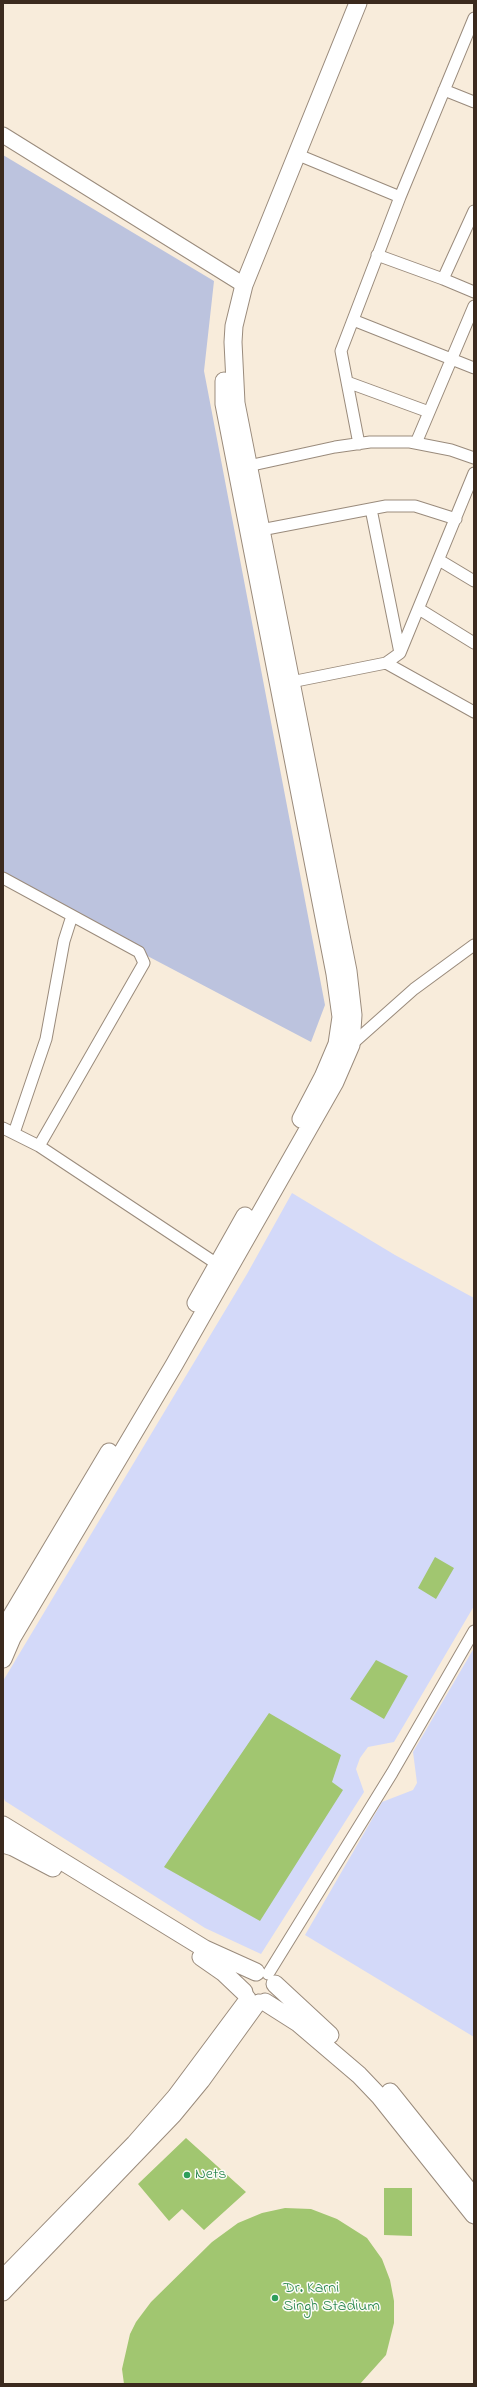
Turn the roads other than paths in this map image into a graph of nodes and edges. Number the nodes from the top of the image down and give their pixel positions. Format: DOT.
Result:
graph roads {
  1 [pos="348,3"];
  2 [pos="358,3"];
  3 [pos="473,25"];
  4 [pos="444,90"];
  5 [pos="474,102"];
  6 [pos="3,135"];
  7 [pos="296,154"];
  8 [pos="400,197"];
  9 [pos="473,216"];
  10 [pos="377,255"];
  11 [pos="443,279"];
  12 [pos="240,282"];
  13 [pos="474,292"];
  14 [pos="474,306"];
  15 [pos="353,320"];
  16 [pos="452,359"];
  17 [pos="474,368"];
  18 [pos="347,382"];
  19 [pos="429,412"];
  20 [pos="416,443"];
  21 [pos="359,444"];
  22 [pos="474,458"];
  23 [pos="248,466"];
  24 [pos="474,474"];
  25 [pos="371,509"];
  26 [pos="456,519"];
  27 [pos="261,530"];
  28 [pos="439,560"];
  29 [pos="474,580"];
  30 [pos="419,609"];
  31 [pos="474,643"];
  32 [pos="400,653"];
  33 [pos="386,663"];
  34 [pos="291,682"];
  35 [pos="474,712"];
  36 [pos="3,878"];
  37 [pos="72,916"];
  38 [pos="472,948"];
  39 [pos="351,1045"];
  40 [pos="3,1128"];
  41 [pos="14,1133"];
  42 [pos="39,1146"];
  43 [pos="217,1264"];
  44 [pos="3,1630"];
  45 [pos="474,1631"];
  46 [pos="3,1660"];
  47 [pos="3,1825"];
  48 [pos="3,1844"];
  49 [pos="266,1977"];
  50 [pos="254,1998"];
  51 [pos="474,2197"];
  52 [pos="474,2215"];
  53 [pos="3,2277"];
  54 [pos="3,2293"];
  1 -- 12 [label="main road"];
  2 -- 7 [label="main road"];
  3 -- 4 [label="street"];
  4 -- 5 [label="street"];
  4 -- 8 [label="street"];
  6 -- 12 [label="street"];
  7 -- 8 [label="street"];
  7 -- 12 [label="main road"];
  8 -- 10 [label="street"];
  9 -- 11 [label="street"];
  10 -- 11 [label="street"];
  10 -- 15 [label="street"];
  11 -- 13 [label="street"];
  12 -- 23 [label="main road"];
  12 -- 43 [label="main road"];
  14 -- 16 [label="street"];
  15 -- 16 [label="street"];
  15 -- 18 [label="street"];
  16 -- 17 [label="street"];
  16 -- 19 [label="street"];
  18 -- 19 [label="street"];
  18 -- 21 [label="street"];
  19 -- 20 [label="street"];
  20 -- 21 [label="street"];
  20 -- 22 [label="street"];
  21 -- 23 [label="street"];
  23 -- 27 [label="main road"];
  24 -- 26 [label="street"];
  25 -- 26 [label="street"];
  25 -- 27 [label="street"];
  25 -- 32 [label="street"];
  26 -- 28 [label="street"];
  27 -- 34 [label="main road"];
  28 -- 29 [label="street"];
  28 -- 30 [label="street"];
  30 -- 31 [label="street"];
  30 -- 32 [label="street"];
  32 -- 33 [label="street"];
  33 -- 34 [label="street"];
  33 -- 35 [label="street"];
  34 -- 39 [label="main road"];
  36 -- 37 [label="street"];
  37 -- 41 [label="street"];
  37 -- 42 [label="street"];
  38 -- 39 [label="street"];
  39 -- 46 [label="main road"];
  40 -- 41 [label="street"];
  41 -- 42 [label="street"];
  42 -- 43 [label="street"];
  43 -- 44 [label="main road"];
  45 -- 49 [label="street"];
  47 -- 49 [label="main road"];
  48 -- 50 [label="main road"];
  49 -- 50 [label="main road"];
  49 -- 50 [label="main road"];
  49 -- 51 [label="main road"];
  50 -- 52 [label="main road"];
  50 -- 53 [label="street"];
  50 -- 54 [label="street"];
}
